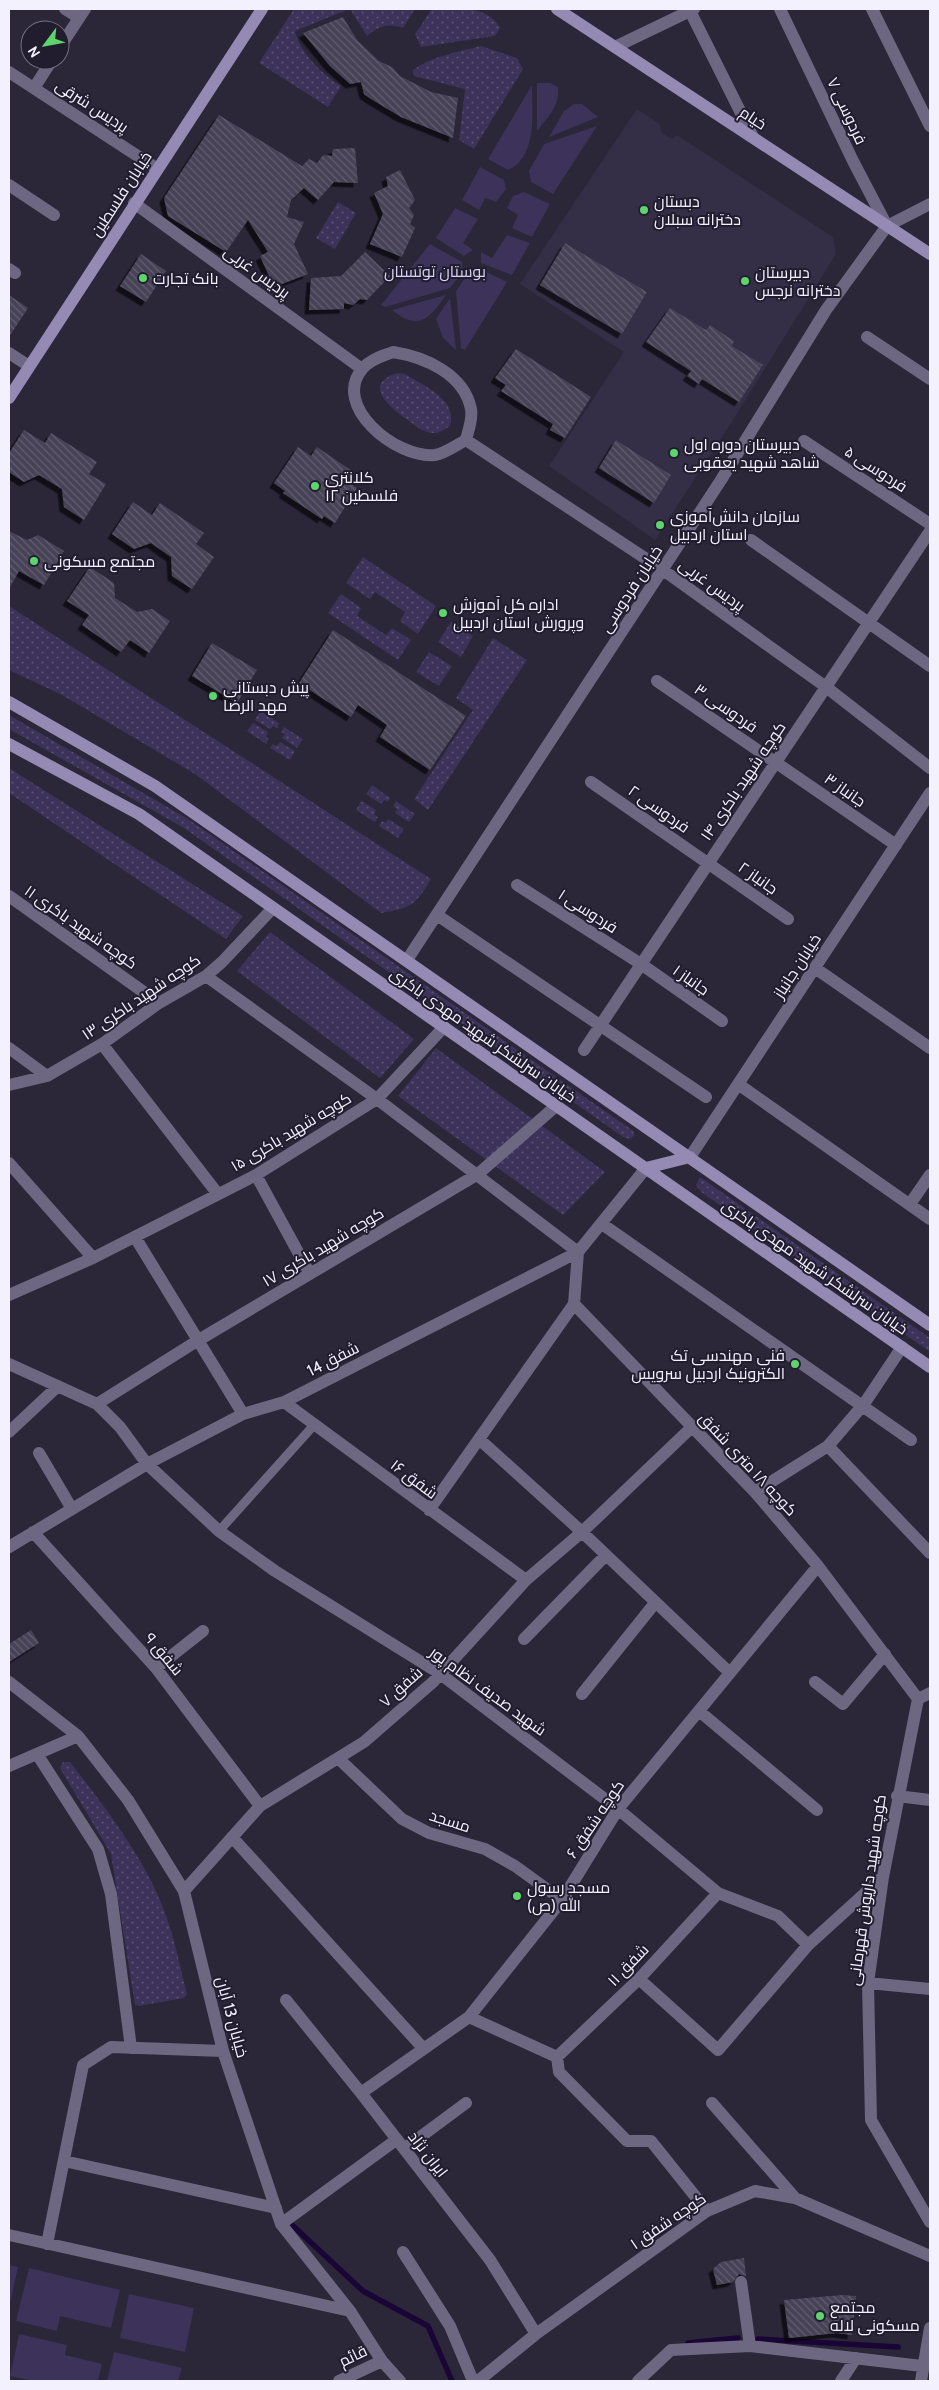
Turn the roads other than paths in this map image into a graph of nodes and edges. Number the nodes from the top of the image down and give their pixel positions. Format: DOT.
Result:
graph roads {
  1 [pos="65,9"];
  2 [pos="262,9"];
  3 [pos="557,9"];
  4 [pos="691,9"];
  5 [pos="780,9"];
  6 [pos="872,9"];
  7 [pos="82,14"];
  8 [pos="70,32"];
  9 [pos="615,47"];
  10 [pos="46,70"];
  11 [pos="9,72"];
  12 [pos="34,88"];
  13 [pos="930,126"];
  14 [pos="753,137"];
  15 [pos="156,168"];
  16 [pos="9,184"];
  17 [pos="134,203"];
  18 [pos="930,204"];
  19 [pos="54,215"];
  20 [pos="887,226"];
  21 [pos="930,254"];
  22 [pos="866,337"];
  23 [pos="9,353"];
  24 [pos="29,366"];
  25 [pos="362,368"];
  26 [pos="930,379"];
  27 [pos="9,398"];
  28 [pos="466,440"];
  29 [pos="804,441"];
  30 [pos="930,524"];
  31 [pos="930,530"];
  32 [pos="751,540"];
  33 [pos="663,570"];
  34 [pos="868,624"];
  35 [pos="930,666"];
  36 [pos="657,681"];
  37 [pos="826,687"];
  38 [pos="9,702"];
  39 [pos="9,744"];
  40 [pos="776,762"];
  41 [pos="930,768"];
  42 [pos="591,782"];
  43 [pos="930,793"];
  44 [pos="896,845"];
  45 [pos="708,863"];
  46 [pos="517,885"];
  47 [pos="9,896"];
  48 [pos="273,908"];
  49 [pos="437,915"];
  50 [pos="788,919"];
  51 [pos="407,960"];
  52 [pos="641,964"];
  53 [pos="815,968"];
  54 [pos="206,976"];
  55 [pos="159,1003"];
  56 [pos="722,1021"];
  57 [pos="600,1026"];
  58 [pos="444,1028"];
  59 [pos="102,1044"];
  60 [pos="9,1048"];
  61 [pos="930,1048"];
  62 [pos="584,1050"];
  63 [pos="48,1076"];
  64 [pos="738,1084"];
  65 [pos="9,1085"];
  66 [pos="706,1097"];
  67 [pos="376,1099"];
  68 [pos="556,1106"];
  69 [pos="690,1157"];
  70 [pos="9,1162"];
  71 [pos="646,1168"];
  72 [pos="478,1174"];
  73 [pos="256,1175"];
  74 [pos="930,1175"];
  75 [pos="217,1193"];
  76 [pos="910,1204"];
  77 [pos="930,1219"];
  78 [pos="602,1224"];
  79 [pos="135,1237"];
  80 [pos="578,1252"];
  81 [pos="93,1258"];
  82 [pos="310,1274"];
  83 [pos="9,1295"];
  84 [pos="574,1304"];
  85 [pos="930,1325"];
  86 [pos="197,1341"];
  87 [pos="902,1347"];
  88 [pos="9,1364"];
  89 [pos="930,1367"];
  90 [pos="58,1386"];
  91 [pos="284,1402"];
  92 [pos="97,1404"];
  93 [pos="864,1404"];
  94 [pos="243,1414"];
  95 [pos="314,1425"];
  96 [pos="692,1428"];
  97 [pos="9,1432"];
  98 [pos="479,1439"];
  99 [pos="911,1440"];
  100 [pos="828,1446"];
  101 [pos="40,1453"];
  102 [pos="147,1464"];
  103 [pos="755,1492"];
  104 [pos="72,1508"];
  105 [pos="429,1510"];
  106 [pos="219,1531"];
  107 [pos="33,1532"];
  108 [pos="582,1532"];
  109 [pos="9,1547"];
  110 [pos="930,1553"];
  111 [pos="606,1555"];
  112 [pos="818,1566"];
  113 [pos="526,1580"];
  114 [pos="655,1603"];
  115 [pos="203,1631"];
  116 [pos="524,1639"];
  117 [pos="885,1654"];
  118 [pos="156,1668"];
  119 [pos="440,1673"];
  120 [pos="730,1673"];
  121 [pos="9,1682"];
  122 [pos="814,1682"];
  123 [pos="930,1693"];
  124 [pos="582,1694"];
  125 [pos="924,1700"];
  126 [pos="699,1711"];
  127 [pos="78,1736"];
  128 [pos="37,1754"];
  129 [pos="339,1759"];
  130 [pos="9,1766"];
  131 [pos="897,1796"];
  132 [pos="930,1800"];
  133 [pos="260,1806"];
  134 [pos="618,1809"];
  135 [pos="817,1810"];
  136 [pos="232,1836"];
  137 [pos="883,1876"];
  138 [pos="184,1891"];
  139 [pos="718,1893"];
  140 [pos="562,1900"];
  141 [pos="808,1945"];
  142 [pos="639,1979"];
  143 [pos="868,1983"];
  144 [pos="930,1989"];
  145 [pos="286,2000"];
  146 [pos="470,2017"];
  147 [pos="131,2048"];
  148 [pos="423,2048"];
  149 [pos="223,2051"];
  150 [pos="557,2058"];
  151 [pos="361,2093"];
  152 [pos="466,2103"];
  153 [pos="712,2103"];
  154 [pos="400,2145"];
  155 [pos="64,2161"];
  156 [pos="795,2198"];
  157 [pos="276,2208"];
  158 [pos="708,2211"];
  159 [pos="930,2222"];
  160 [pos="281,2224"];
  161 [pos="9,2236"];
  162 [pos="47,2244"];
  163 [pos="403,2252"];
  164 [pos="930,2256"];
  165 [pos="741,2282"];
  166 [pos="350,2311"];
  167 [pos="930,2328"];
  168 [pos="536,2334"];
  169 [pos="750,2346"];
  170 [pos="856,2358"];
  171 [pos="382,2361"];
  172 [pos="922,2366"];
  173 [pos="339,2381"];
  174 [pos="400,2381"];
  175 [pos="473,2381"];
  176 [pos="478,2381"];
  177 [pos="638,2381"];
  178 [pos="841,2381"];
  179 [pos="921,2381"];
  1 -- 7 [label="street"];
  2 -- 15 [label="main road, خیابان فلسطین"];
  3 -- 9 [label="main road, خیام"];
  4 -- 9 [label="street"];
  4 -- 14 [label="street"];
  5 -- 20 [label="street, فردوسی ۷"];
  6 -- 13 [label="street"];
  7 -- 8 [label="street"];
  9 -- 14 [label="main road, خیام"];
  10 -- 12 [label="street"];
  11 -- 12 [label="street, پردیس شرقی"];
  12 -- 15 [label="street, پردیس شرقی"];
  14 -- 20 [label="main road, خیام"];
  15 -- 17 [label="main road, خیابان فلسطین"];
  16 -- 19 [label="street"];
  17 -- 24 [label="main road, خیابان فلسطین"];
  17 -- 25 [label="street, پردیس غربی"];
  18 -- 20 [label="street, خیابان فردوسی"];
  20 -- 21 [label="main road, خیام"];
  20 -- 33 [label="street, خیابان فردوسی"];
  22 -- 26 [label="street"];
  23 -- 24 [label="street"];
  24 -- 27 [label="main road, خیابان فلسطین"];
  25 -- 28 [label="street"];
  25 -- 28 [label="street"];
  28 -- 33 [label="street, پردیس غربی"];
  29 -- 30 [label="street, فردوسی ۵"];
  31 -- 34 [label="street, کوچه شهید باکری ۱۴"];
  32 -- 34 [label="street"];
  33 -- 37 [label="street, پردیس غربی"];
  33 -- 49 [label="street, خیابان فردوسی"];
  34 -- 35 [label="street"];
  34 -- 37 [label="street, کوچه شهید باکری ۱۴"];
  36 -- 40 [label="street, فردوسی ۳"];
  37 -- 40 [label="street, کوچه شهید باکری ۱۴"];
  37 -- 41 [label="street, پردیس غربی"];
  38 -- 51 [label="main road, خیابان سرلشکر شهید مهدی باکری"];
  39 -- 48 [label="main road, خیابان سرلشکر شهید مهدی باکری"];
  40 -- 44 [label="street, جانباز ۳"];
  40 -- 45 [label="street, کوچه شهید باکری ۱۴"];
  42 -- 45 [label="street, فردوسی ۲"];
  43 -- 44 [label="street, خیابان جانباز"];
  44 -- 53 [label="street, خیابان جانباز"];
  45 -- 50 [label="street, جانباز ۲"];
  45 -- 52 [label="street, کوچه شهید باکری ۱۴"];
  46 -- 52 [label="street, فردوسی ۱"];
  47 -- 55 [label="street, کوچه شهید باکری ۱۱"];
  48 -- 54 [label="street, کوچه شهید باکری ۱۳"];
  48 -- 58 [label="main road, خیابان سرلشکر شهید مهدی باکری"];
  49 -- 51 [label="street, خیابان فردوسی"];
  49 -- 57 [label="street"];
  51 -- 69 [label="main road, خیابان سرلشکر شهید مهدی باکری"];
  52 -- 56 [label="street, جانباز ۱"];
  52 -- 57 [label="street, کوچه شهید باکری ۱۴"];
  53 -- 61 [label="street"];
  53 -- 64 [label="street, خیابان جانباز"];
  54 -- 55 [label="street, کوچه شهید باکری ۱۳"];
  54 -- 67 [label="street"];
  55 -- 59 [label="street, کوچه شهید باکری ۱۳"];
  57 -- 62 [label="street, کوچه شهید باکری ۱۴"];
  57 -- 66 [label="street"];
  58 -- 67 [label="street, کوچه شهید باکری ۱۵"];
  58 -- 68 [label="main road, خیابان سرلشکر شهید مهدی باکری"];
  59 -- 63 [label="street, کوچه شهید باکری ۱۳"];
  59 -- 75 [label="street"];
  60 -- 63 [label="street"];
  63 -- 65 [label="street, کوچه شهید باکری ۱۳"];
  64 -- 69 [label="street, خیابان جانباز"];
  64 -- 76 [label="street"];
  67 -- 72 [label="street"];
  67 -- 73 [label="street, کوچه شهید باکری ۱۵"];
  68 -- 71 [label="main road, خیابان سرلشکر شهید مهدی باکری"];
  68 -- 72 [label="street, کوچه شهید باکری ۱۷"];
  69 -- 71 [label="main road"];
  69 -- 85 [label="main road, خیابان سرلشکر شهید مهدی باکری"];
  70 -- 81 [label="street"];
  71 -- 78 [label="street, شفق 14"];
  71 -- 87 [label="main road, خیابان سرلشکر شهید مهدی باکری"];
  72 -- 80 [label="street"];
  72 -- 82 [label="street, کوچه شهید باکری ۱۷"];
  73 -- 75 [label="street, کوچه شهید باکری ۱۵"];
  73 -- 82 [label="street"];
  74 -- 76 [label="street"];
  75 -- 79 [label="street, کوچه شهید باکری ۱۵"];
  76 -- 77 [label="street"];
  78 -- 80 [label="street, شفق 14"];
  78 -- 93 [label="street"];
  79 -- 81 [label="street, کوچه شهید باکری ۱۵"];
  79 -- 86 [label="street"];
  80 -- 84 [label="street"];
  80 -- 91 [label="street, شفق 14"];
  81 -- 83 [label="street, کوچه شهید باکری ۱۵"];
  82 -- 86 [label="street, کوچه شهید باکری ۱۷"];
  84 -- 96 [label="street, کوچه ۱۸ متری شفق"];
  84 -- 98 [label="street"];
  86 -- 92 [label="street, کوچه شهید باکری ۱۷"];
  86 -- 94 [label="street"];
  87 -- 89 [label="main road, خیابان سرلشکر شهید مهدی باکری"];
  87 -- 93 [label="street"];
  88 -- 90 [label="street"];
  90 -- 92 [label="street"];
  90 -- 97 [label="street"];
  91 -- 94 [label="street, شفق 14"];
  91 -- 95 [label="street, شفق ۱۶"];
  92 -- 102 [label="street, شهید صدیف نظام پور"];
  93 -- 99 [label="street"];
  93 -- 100 [label="street"];
  94 -- 102 [label="street, شفق 14"];
  95 -- 105 [label="street, شفق ۱۶"];
  95 -- 106 [label="lane"];
  96 -- 103 [label="street, کوچه ۱۸ متری شفق"];
  96 -- 108 [label="street, شفق ۷"];
  98 -- 105 [label="street"];
  98 -- 108 [label="street"];
  100 -- 103 [label="street"];
  100 -- 110 [label="street"];
  101 -- 104 [label="street"];
  102 -- 104 [label="street, شفق 14"];
  102 -- 106 [label="street, شهید صدیف نظام پور"];
  103 -- 112 [label="street, کوچه ۱۸ متری شفق"];
  104 -- 107 [label="street, شفق 14"];
  105 -- 113 [label="street, شفق ۱۶"];
  106 -- 119 [label="street, شهید صدیف نظام پور"];
  107 -- 109 [label="street, شفق 14"];
  107 -- 118 [label="street, شفق ۹"];
  108 -- 111 [label="street"];
  108 -- 113 [label="street, شفق ۷"];
  111 -- 114 [label="street"];
  111 -- 116 [label="street"];
  112 -- 117 [label="street, کوچه ۱۸ متری شفق"];
  112 -- 120 [label="street, کوچه شفق ۶"];
  113 -- 119 [label="street, شفق ۷"];
  114 -- 120 [label="street"];
  114 -- 124 [label="street"];
  115 -- 118 [label="street"];
  117 -- 122 [label="street"];
  117 -- 125 [label="street, کوچه ۱۸ متری شفق"];
  118 -- 133 [label="street, شفق ۹"];
  119 -- 129 [label="street, شفق ۷"];
  119 -- 134 [label="street, شهید صدیف نظام پور"];
  120 -- 126 [label="street, کوچه شفق ۶"];
  121 -- 127 [label="street, خیابان 13 آبان"];
  123 -- 125 [label="street"];
  125 -- 131 [label="street, کوچه شهید داریوش قهرمانی"];
  126 -- 134 [label="street, کوچه شفق ۶"];
  126 -- 135 [label="street"];
  127 -- 128 [label="street"];
  127 -- 138 [label="street, خیابان 13 آبان"];
  128 -- 130 [label="street"];
  128 -- 147 [label="street"];
  129 -- 133 [label="street, شفق ۷"];
  129 -- 140 [label="street, مسجد"];
  131 -- 132 [label="street"];
  131 -- 137 [label="street, کوچه شهید داریوش قهرمانی"];
  133 -- 136 [label="street, شفق ۷"];
  134 -- 139 [label="street, شهید صدیف نظام پور"];
  134 -- 140 [label="street, کوچه شفق ۶"];
  136 -- 138 [label="street, شفق ۷"];
  136 -- 148 [label="street"];
  137 -- 141 [label="street"];
  137 -- 143 [label="street, کوچه شهید داریوش قهرمانی"];
  138 -- 149 [label="street, خیابان 13 آبان"];
  139 -- 141 [label="street, شهید صدیف نظام پور"];
  139 -- 142 [label="street, شفق ۱۱"];
  140 -- 146 [label="street, کوچه شفق ۶"];
  141 -- 142 [label="street"];
  142 -- 150 [label="street, شفق ۱۱"];
  143 -- 144 [label="street"];
  143 -- 159 [label="street, کوچه شهید داریوش قهرمانی"];
  145 -- 151 [label="street, ایران نژاد"];
  146 -- 148 [label="street, کوچه شفق ۶"];
  146 -- 150 [label="street"];
  147 -- 149 [label="street"];
  147 -- 155 [label="street"];
  148 -- 151 [label="street, کوچه شفق ۶"];
  149 -- 157 [label="street, خیابان 13 آبان"];
  150 -- 158 [label="street"];
  151 -- 154 [label="street, ایران نژاد"];
  152 -- 154 [label="street"];
  153 -- 156 [label="street"];
  154 -- 160 [label="street"];
  154 -- 168 [label="street, ایران نژاد"];
  155 -- 157 [label="street"];
  155 -- 162 [label="street"];
  156 -- 158 [label="street, کوچه شفق ۱"];
  156 -- 164 [label="street, کوچه شفق ۱"];
  157 -- 160 [label="street, خیابان 13 آبان"];
  158 -- 168 [label="street, کوچه شفق ۱"];
  160 -- 166 [label="street, خیابان 13 آبان"];
  161 -- 162 [label="street"];
  162 -- 166 [label="street"];
  163 -- 175 [label="street"];
  165 -- 169 [label="street"];
  166 -- 171 [label="street, خیابان 13 آبان"];
  167 -- 172 [label="street"];
  168 -- 176 [label="street, کوچه شفق ۱"];
  169 -- 170 [label="street"];
  169 -- 177 [label="street"];
  170 -- 172 [label="street"];
  170 -- 178 [label="street"];
  171 -- 173 [label="street, قائم"];
  171 -- 174 [label="street, خیابان 13 آبان"];
  172 -- 179 [label="street"];
}
